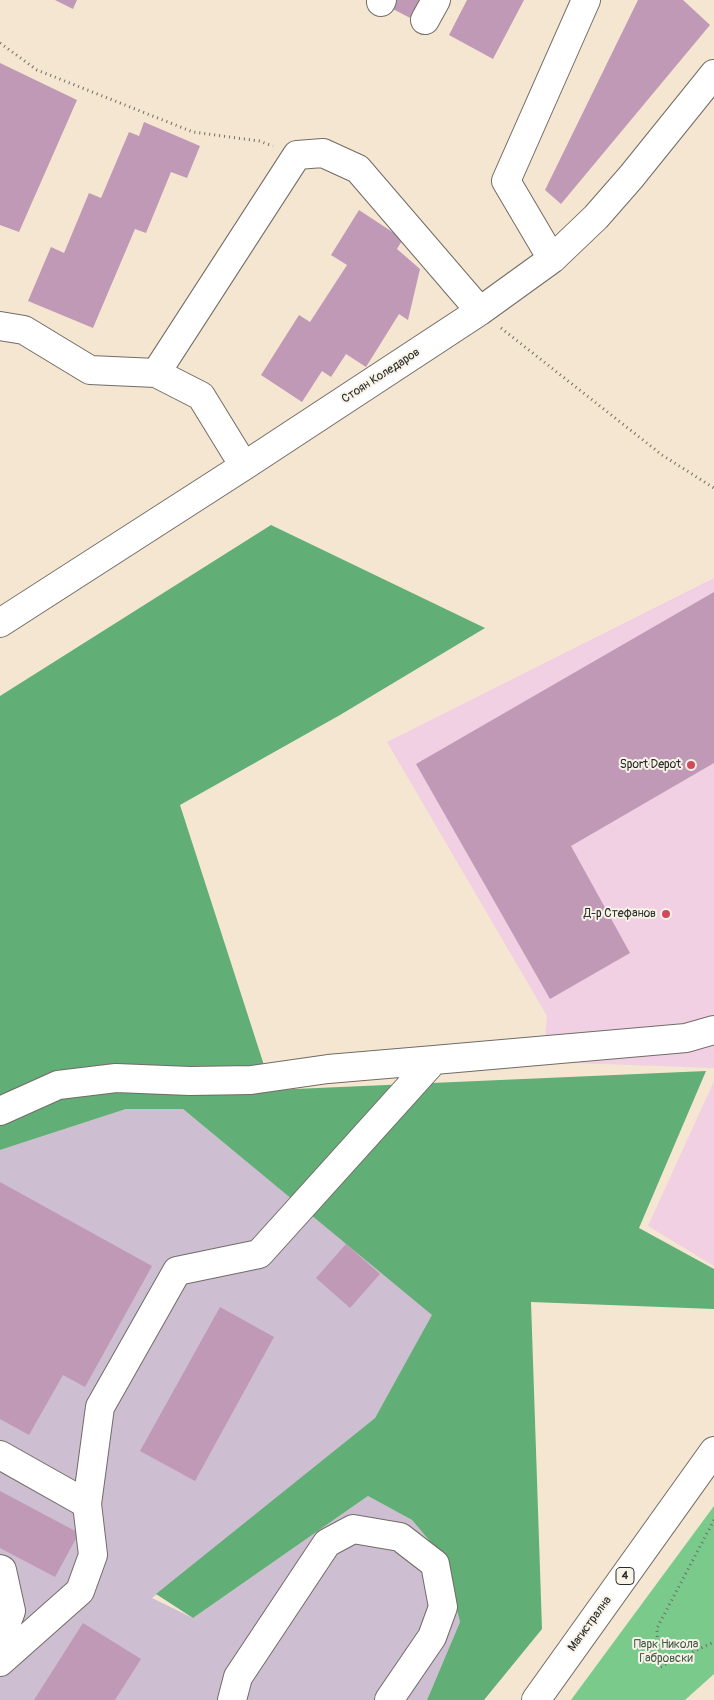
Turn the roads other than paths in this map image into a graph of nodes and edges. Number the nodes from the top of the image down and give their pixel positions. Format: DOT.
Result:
graph roads {
  1 [pos="586,0"];
  2 [pos="714,74"];
  3 [pos="552,259"];
  4 [pos="480,311"];
  5 [pos="0,326"];
  6 [pos="156,372"];
  7 [pos="244,466"];
  8 [pos="0,623"];
  9 [pos="714,1030"];
  10 [pos="434,1060"];
  11 [pos="0,1111"];
  12 [pos="714,1451"];
  13 [pos="0,1455"];
  14 [pos="87,1504"];
  15 [pos="0,1569"];
  16 [pos="0,1641"];
  17 [pos="0,1662"];
  18 [pos="232,1700"];
  19 [pos="389,1700"];
  20 [pos="536,1700"];
  1 -- 3 [label="street"];
  2 -- 3 [label="street, Стоян Коледаров"];
  3 -- 4 [label="street, Стоян Коледаров"];
  4 -- 6 [label="street"];
  4 -- 7 [label="street, Стоян Коледаров"];
  5 -- 6 [label="street"];
  6 -- 7 [label="street"];
  7 -- 8 [label="street, Стоян Коледаров"];
  9 -- 10 [label="street"];
  10 -- 11 [label="street"];
  10 -- 14 [label="street"];
  12 -- 20 [label="street, Магистрална / 4"];
  13 -- 14 [label="street"];
  14 -- 17 [label="street"];
  15 -- 16 [label="street"];
  18 -- 19 [label="street"];
}
